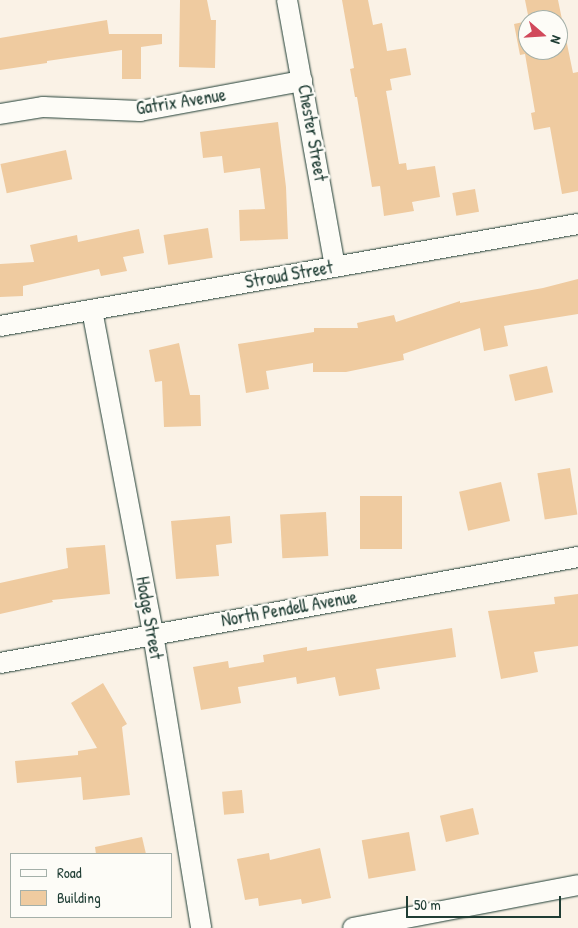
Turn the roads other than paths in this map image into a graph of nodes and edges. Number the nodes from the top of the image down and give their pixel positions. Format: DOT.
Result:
graph roads {
  1 [pos="287,0"];
  2 [pos="302,81"];
  3 [pos="0,114"];
  4 [pos="578,224"];
  5 [pos="335,267"];
  6 [pos="92,310"];
  7 [pos="0,326"];
  8 [pos="578,557"];
  9 [pos="153,634"];
  10 [pos="0,662"];
  11 [pos="578,885"];
  12 [pos="201,928"];
  13 [pos="353,928"];
  1 -- 2 [label="street, Chester Street"];
  2 -- 3 [label="street, Gatrix Avenue"];
  2 -- 5 [label="street, Chester Street"];
  4 -- 5 [label="street, Stroud Street"];
  5 -- 6 [label="street, Stroud Street"];
  6 -- 7 [label="street, Stroud Street"];
  6 -- 9 [label="street, Hodge Street"];
  8 -- 9 [label="street, North Pendell Avenue"];
  9 -- 10 [label="street, North Pendell Avenue"];
  9 -- 12 [label="street, Hodge Street"];
  11 -- 13 [label="street"];
}
